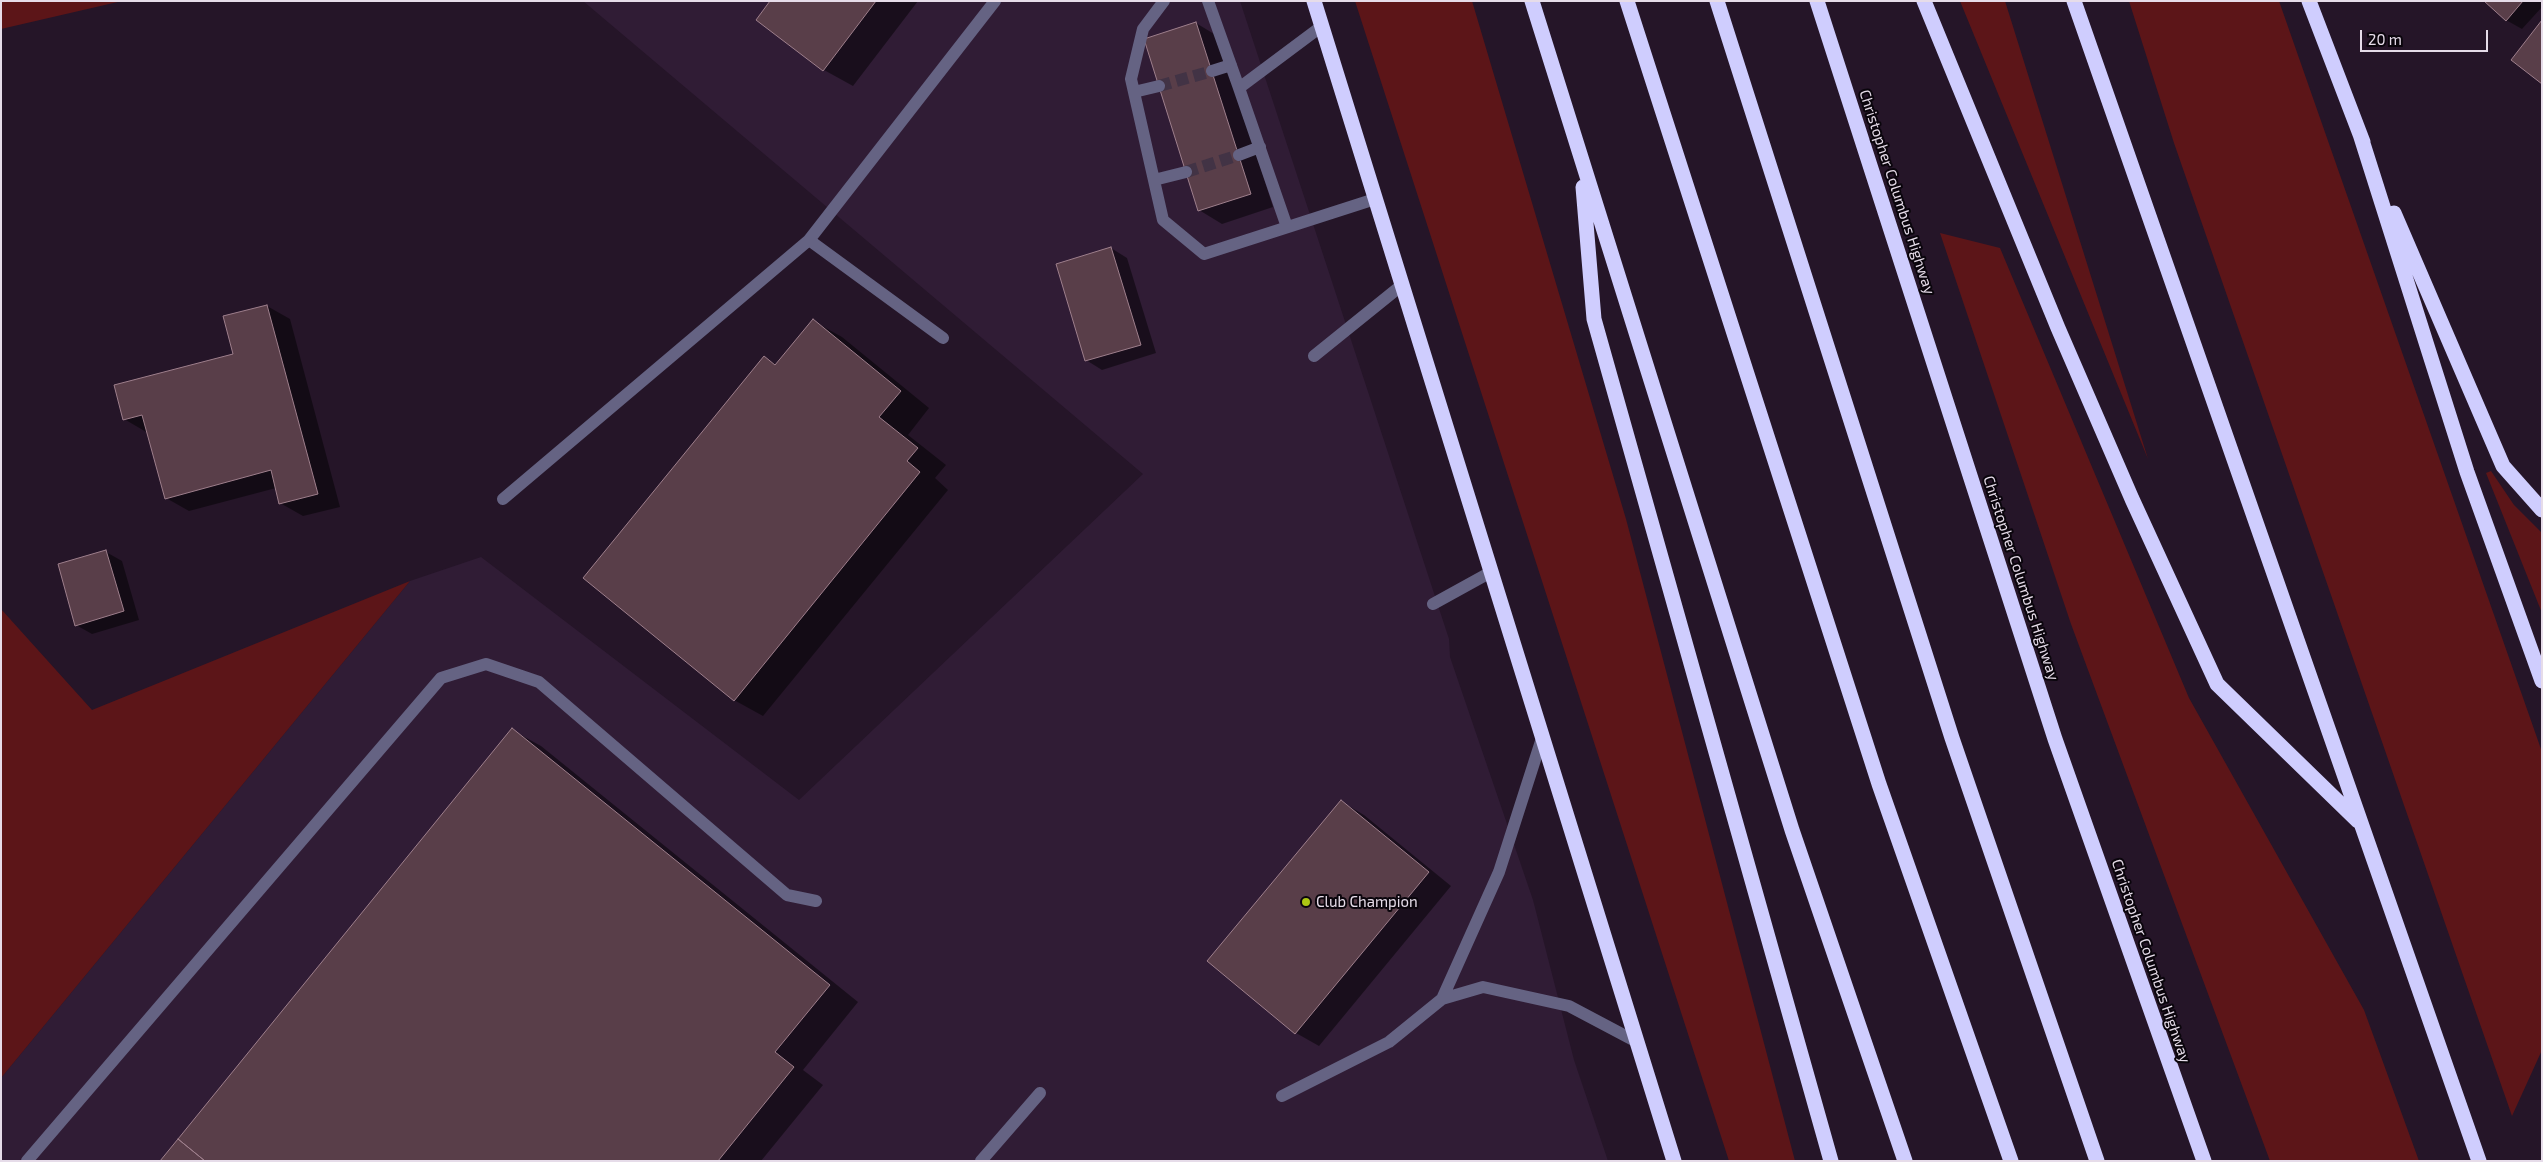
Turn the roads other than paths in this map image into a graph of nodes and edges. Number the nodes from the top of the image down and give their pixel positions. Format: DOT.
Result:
graph roads {
  1 [pos="995,1"];
  2 [pos="1164,1"];
  3 [pos="1208,1"];
  4 [pos="1314,1"];
  5 [pos="1532,1"];
  6 [pos="1627,1"];
  7 [pos="1717,1"];
  8 [pos="1817,1"];
  9 [pos="1924,1"];
  10 [pos="2074,1"];
  11 [pos="2309,1"];
  12 [pos="1322,26"];
  13 [pos="1231,65"];
  14 [pos="1212,71"];
  15 [pos="1159,86"];
  16 [pos="1239,88"];
  17 [pos="1134,92"];
  18 [pos="2360,134"];
  19 [pos="1260,147"];
  20 [pos="1239,155"];
  21 [pos="1580,158"];
  22 [pos="1186,172"];
  23 [pos="1154,180"];
  24 [pos="1376,199"];
  25 [pos="1287,227"];
  26 [pos="809,240"];
  27 [pos="1402,285"];
  28 [pos="942,338"];
  29 [pos="1314,356"];
  30 [pos="503,499"];
  31 [pos="2542,510"];
  32 [pos="1491,572"];
  33 [pos="1433,604"];
  34 [pos="2542,681"];
  35 [pos="1542,738"];
  36 [pos="2360,823"];
  37 [pos="816,901"];
  38 [pos="1442,999"];
  39 [pos="1637,1042"];
  40 [pos="1040,1094"];
  41 [pos="1282,1096"];
  42 [pos="27,1161"];
  43 [pos="981,1161"];
  44 [pos="1674,1161"];
  45 [pos="1831,1161"];
  46 [pos="1905,1161"];
  47 [pos="2011,1161"];
  48 [pos="2097,1161"];
  49 [pos="2204,1161"];
  50 [pos="2479,1161"];
  1 -- 26 [label="lane"];
  2 -- 17 [label="lane"];
  3 -- 13 [label="lane"];
  4 -- 12 [label="highway"];
  5 -- 21 [label="highway"];
  6 -- 47 [label="highway"];
  7 -- 48 [label="highway"];
  8 -- 49 [label="highway, Christopher Columbus Highway"];
  9 -- 36 [label="highway"];
  10 -- 36 [label="highway"];
  11 -- 18 [label="highway"];
  12 -- 16 [label="lane"];
  12 -- 24 [label="highway"];
  13 -- 14 [label="lane"];
  13 -- 16 [label="lane"];
  15 -- 17 [label="lane"];
  16 -- 19 [label="lane"];
  17 -- 23 [label="lane"];
  18 -- 31 [label="highway"];
  18 -- 34 [label="highway"];
  19 -- 20 [label="lane"];
  19 -- 25 [label="lane"];
  21 -- 45 [label="highway"];
  21 -- 46 [label="highway"];
  22 -- 23 [label="lane"];
  23 -- 25 [label="lane"];
  24 -- 25 [label="lane"];
  24 -- 27 [label="highway"];
  26 -- 28 [label="lane"];
  26 -- 30 [label="lane"];
  27 -- 29 [label="lane"];
  27 -- 32 [label="highway"];
  32 -- 33 [label="lane"];
  32 -- 35 [label="highway"];
  35 -- 38 [label="lane"];
  35 -- 39 [label="highway"];
  36 -- 50 [label="highway"];
  37 -- 42 [label="lane"];
  38 -- 39 [label="lane"];
  38 -- 41 [label="lane"];
  39 -- 44 [label="highway"];
  40 -- 43 [label="lane"];
}
